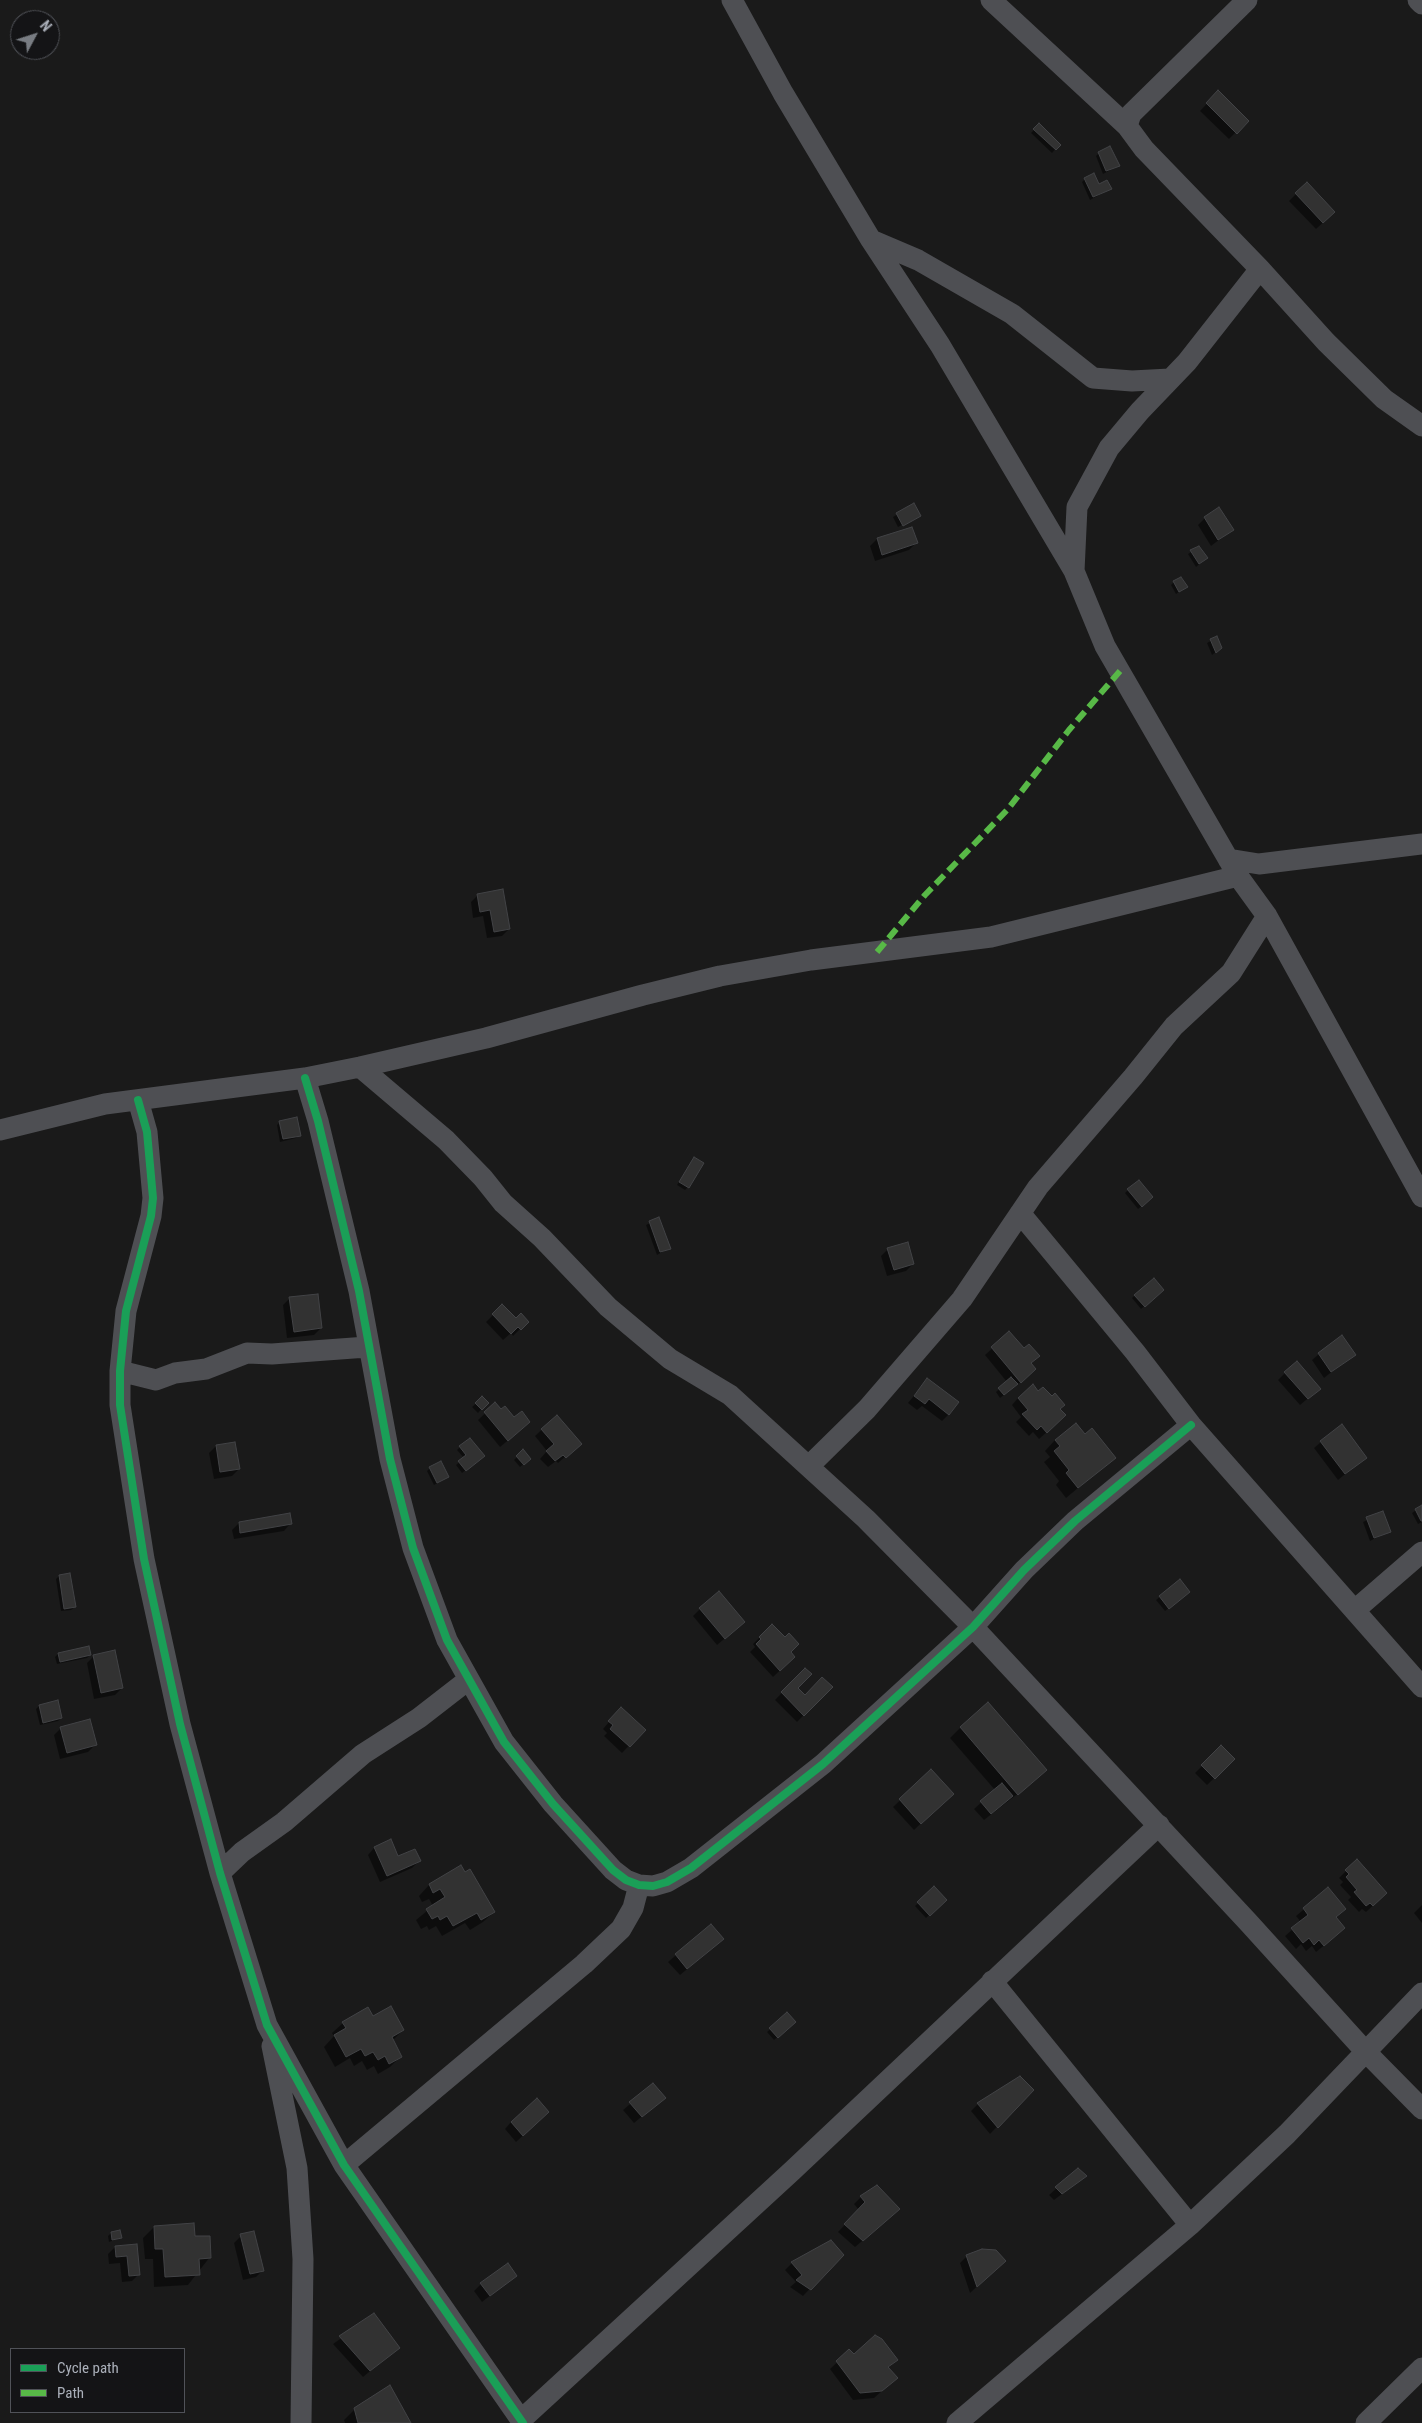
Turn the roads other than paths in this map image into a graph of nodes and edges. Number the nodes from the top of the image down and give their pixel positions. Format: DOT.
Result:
graph roads {
  1 [pos="732,0"];
  2 [pos="991,0"];
  3 [pos="1247,0"];
  4 [pos="1418,0"];
  5 [pos="1422,4"];
  6 [pos="1127,126"];
  7 [pos="871,240"];
  8 [pos="1260,269"];
  9 [pos="1170,379"];
  10 [pos="1422,426"];
  11 [pos="1074,572"];
  12 [pos="1422,844"];
  13 [pos="1233,867"];
  14 [pos="1266,916"];
  15 [pos="360,1067"];
  16 [pos="305,1078"];
  17 [pos="138,1100"];
  18 [pos="0,1130"];
  19 [pos="1422,1197"];
  20 [pos="1020,1213"];
  21 [pos="367,1347"];
  22 [pos="120,1371"];
  23 [pos="1191,1425"];
  24 [pos="809,1466"];
  25 [pos="1422,1552"];
  26 [pos="1355,1610"];
  27 [pos="973,1627"];
  28 [pos="468,1680"];
  29 [pos="1422,1687"];
  30 [pos="1159,1825"];
  31 [pos="220,1873"];
  32 [pos="639,1886"];
  33 [pos="992,1981"];
  34 [pos="1422,1993"];
  35 [pos="268,2025"];
  36 [pos="1365,2051"];
  37 [pos="1422,2109"];
  38 [pos="344,2165"];
  39 [pos="1190,2225"];
  40 [pos="1422,2368"];
  41 [pos="522,2422"];
  42 [pos="302,2423"];
  43 [pos="957,2423"];
  44 [pos="1366,2423"];
  1 -- 7 [label="street"];
  2 -- 6 [label="street"];
  3 -- 6 [label="street"];
  4 -- 5 [label="street"];
  6 -- 8 [label="street"];
  7 -- 9 [label="street"];
  7 -- 11 [label="street"];
  8 -- 9 [label="street"];
  8 -- 10 [label="street"];
  9 -- 11 [label="street"];
  11 -- 13 [label="street"];
  12 -- 13 [label="street"];
  13 -- 14 [label="street"];
  13 -- 15 [label="street"];
  14 -- 19 [label="street"];
  14 -- 20 [label="street"];
  15 -- 16 [label="street"];
  15 -- 24 [label="street"];
  16 -- 17 [label="street"];
  16 -- 21 [label="street"];
  17 -- 18 [label="street"];
  17 -- 22 [label="street"];
  20 -- 23 [label="street"];
  20 -- 24 [label="street"];
  21 -- 22 [label="street"];
  21 -- 28 [label="street"];
  22 -- 31 [label="street"];
  23 -- 26 [label="street"];
  23 -- 27 [label="street"];
  24 -- 27 [label="street"];
  25 -- 26 [label="street"];
  26 -- 29 [label="street"];
  27 -- 30 [label="street"];
  27 -- 32 [label="street"];
  28 -- 31 [label="street"];
  28 -- 32 [label="street"];
  30 -- 33 [label="street"];
  30 -- 36 [label="street"];
  31 -- 35 [label="street"];
  32 -- 38 [label="street"];
  33 -- 39 [label="street"];
  33 -- 41 [label="street"];
  34 -- 36 [label="street"];
  35 -- 38 [label="street"];
  35 -- 42 [label="street"];
  36 -- 37 [label="street"];
  36 -- 39 [label="street"];
  38 -- 41 [label="street"];
  39 -- 43 [label="street"];
  40 -- 44 [label="street"];
}
